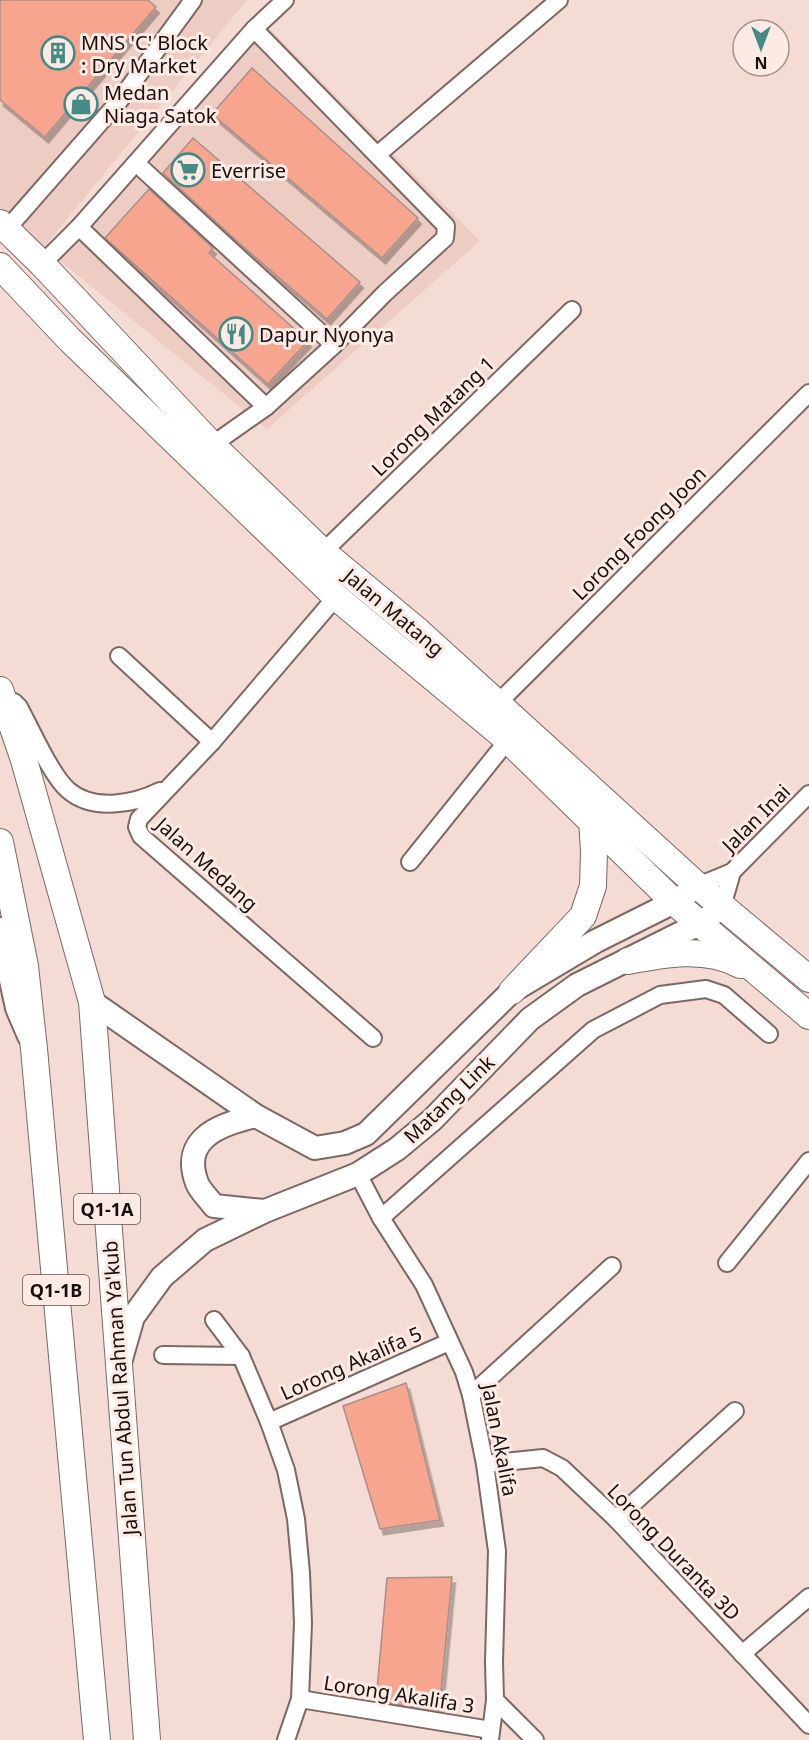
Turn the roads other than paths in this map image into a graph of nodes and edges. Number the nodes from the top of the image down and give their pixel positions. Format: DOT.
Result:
graph roads {
  1 [pos="193,0"];
  2 [pos="285,0"];
  3 [pos="559,0"];
  4 [pos="254,29"];
  5 [pos="377,155"];
  6 [pos="136,163"];
  7 [pos="4,226"];
  8 [pos="79,227"];
  9 [pos="42,264"];
  10 [pos="0,266"];
  11 [pos="572,310"];
  12 [pos="334,345"];
  13 [pos="809,393"];
  14 [pos="266,407"];
  15 [pos="212,445"];
  16 [pos="323,552"];
  17 [pos="336,597"];
  18 [pos="119,656"];
  19 [pos="2,695"];
  20 [pos="498,703"];
  21 [pos="508,740"];
  22 [pos="212,742"];
  23 [pos="174,784"];
  24 [pos="809,794"];
  25 [pos="592,820"];
  26 [pos="0,842"];
  27 [pos="410,862"];
  28 [pos="732,872"];
  29 [pos="698,886"];
  30 [pos="674,902"];
  31 [pos="722,907"];
  32 [pos="699,924"];
  33 [pos="0,929"];
  34 [pos="628,961"];
  35 [pos="761,977"];
  36 [pos="809,979"];
  37 [pos="512,991"];
  38 [pos="92,1002"];
  39 [pos="809,1016"];
  40 [pos="768,1034"];
  41 [pos="373,1038"];
  42 [pos="34,1049"];
  43 [pos="256,1116"];
  44 [pos="809,1161"];
  45 [pos="358,1174"];
  46 [pos="265,1211"];
  47 [pos="381,1218"];
  48 [pos="727,1263"];
  49 [pos="612,1266"];
  50 [pos="214,1320"];
  51 [pos="449,1342"];
  52 [pos="163,1355"];
  53 [pos="241,1356"];
  54 [pos="118,1368"];
  55 [pos="471,1395"];
  56 [pos="735,1411"];
  57 [pos="269,1422"];
  58 [pos="485,1464"];
  59 [pos="616,1519"];
  60 [pos="809,1597"];
  61 [pos="742,1654"];
  62 [pos="300,1700"];
  63 [pos="495,1700"];
  64 [pos="809,1724"];
  65 [pos="490,1735"];
  66 [pos="97,1740"];
  67 [pos="147,1740"];
  68 [pos="286,1740"];
  69 [pos="536,1740"];
  1 -- 7 [label="street"];
  2 -- 4 [label="street"];
  3 -- 5 [label="street"];
  4 -- 5 [label="street"];
  4 -- 6 [label="street"];
  5 -- 12 [label="street"];
  6 -- 8 [label="street"];
  6 -- 12 [label="street"];
  7 -- 9 [label="main road, Jalan Matang"];
  8 -- 9 [label="street"];
  8 -- 14 [label="street"];
  9 -- 15 [label="main road, Jalan Matang"];
  10 -- 17 [label="main road, Jalan Matang"];
  11 -- 16 [label="street, Lorong Matang 1"];
  12 -- 14 [label="street"];
  13 -- 20 [label="street, Lorong Foong Joon"];
  14 -- 15 [label="street"];
  15 -- 16 [label="main road, Jalan Matang"];
  16 -- 20 [label="main road, Jalan Matang"];
  17 -- 21 [label="main road, Jalan Matang"];
  17 -- 22 [label="street, Jalan Medang"];
  18 -- 22 [label="street"];
  19 -- 23 [label="street"];
  19 -- 38 [label="main road, Jalan Tun Abdul Rahman Ya'kub / Q1-1A"];
  20 -- 29 [label="main road, Jalan Matang"];
  21 -- 25 [label="main road, Jalan Matang"];
  21 -- 27 [label="street"];
  22 -- 23 [label="street, Jalan Medang"];
  23 -- 41 [label="street, Jalan Medang"];
  24 -- 28 [label="street, Jalan Inai"];
  25 -- 30 [label="main road, Jalan Matang"];
  25 -- 37 [label="main road"];
  26 -- 42 [label="main road, Q1-1B"];
  28 -- 29 [label="street"];
  28 -- 31 [label="street"];
  29 -- 30 [label="street, Matang Link"];
  29 -- 31 [label="main road, Jalan Matang"];
  30 -- 32 [label="main road, Jalan Matang"];
  30 -- 37 [label="street, Matang Link"];
  31 -- 32 [label="street, Matang Link"];
  31 -- 36 [label="main road, Jalan Matang"];
  32 -- 34 [label="street, Matang Link"];
  32 -- 35 [label="main road, Jalan Matang"];
  33 -- 42 [label="street"];
  34 -- 35 [label="main road"];
  34 -- 45 [label="street, Matang Link"];
  35 -- 39 [label="main road, Jalan Matang"];
  37 -- 43 [label="street, Matang Link"];
  38 -- 43 [label="street, Matang Link"];
  38 -- 54 [label="main road, Jalan Tun Abdul Rahman Ya'kub / Q1-1A"];
  40 -- 47 [label="street"];
  42 -- 66 [label="main road, Q1-1B"];
  43 -- 46 [label="street"];
  44 -- 48 [label="street"];
  45 -- 46 [label="street, Matang Link"];
  45 -- 47 [label="street, Jalan Akalifa"];
  46 -- 54 [label="street, Matang Link"];
  47 -- 51 [label="street, Jalan Akalifa"];
  49 -- 55 [label="street"];
  50 -- 53 [label="street"];
  51 -- 55 [label="street, Jalan Akalifa"];
  51 -- 57 [label="street, Lorong Akalifa 5"];
  52 -- 53 [label="street"];
  53 -- 57 [label="street"];
  54 -- 67 [label="main road, Jalan Tun Abdul Rahman Ya'kub / Q1-1A"];
  55 -- 58 [label="street, Jalan Akalifa"];
  56 -- 59 [label="street"];
  57 -- 62 [label="street"];
  58 -- 59 [label="street, Lorong Duranta 3D"];
  58 -- 63 [label="street, Jalan Akalifa"];
  59 -- 61 [label="street, Lorong Duranta 3D"];
  60 -- 61 [label="street"];
  61 -- 64 [label="street, Lorong Duranta 3D"];
  62 -- 65 [label="street, Lorong Akalifa 3"];
  62 -- 68 [label="street"];
  63 -- 65 [label="street, Jalan Akalifa"];
  63 -- 69 [label="street"];
}
